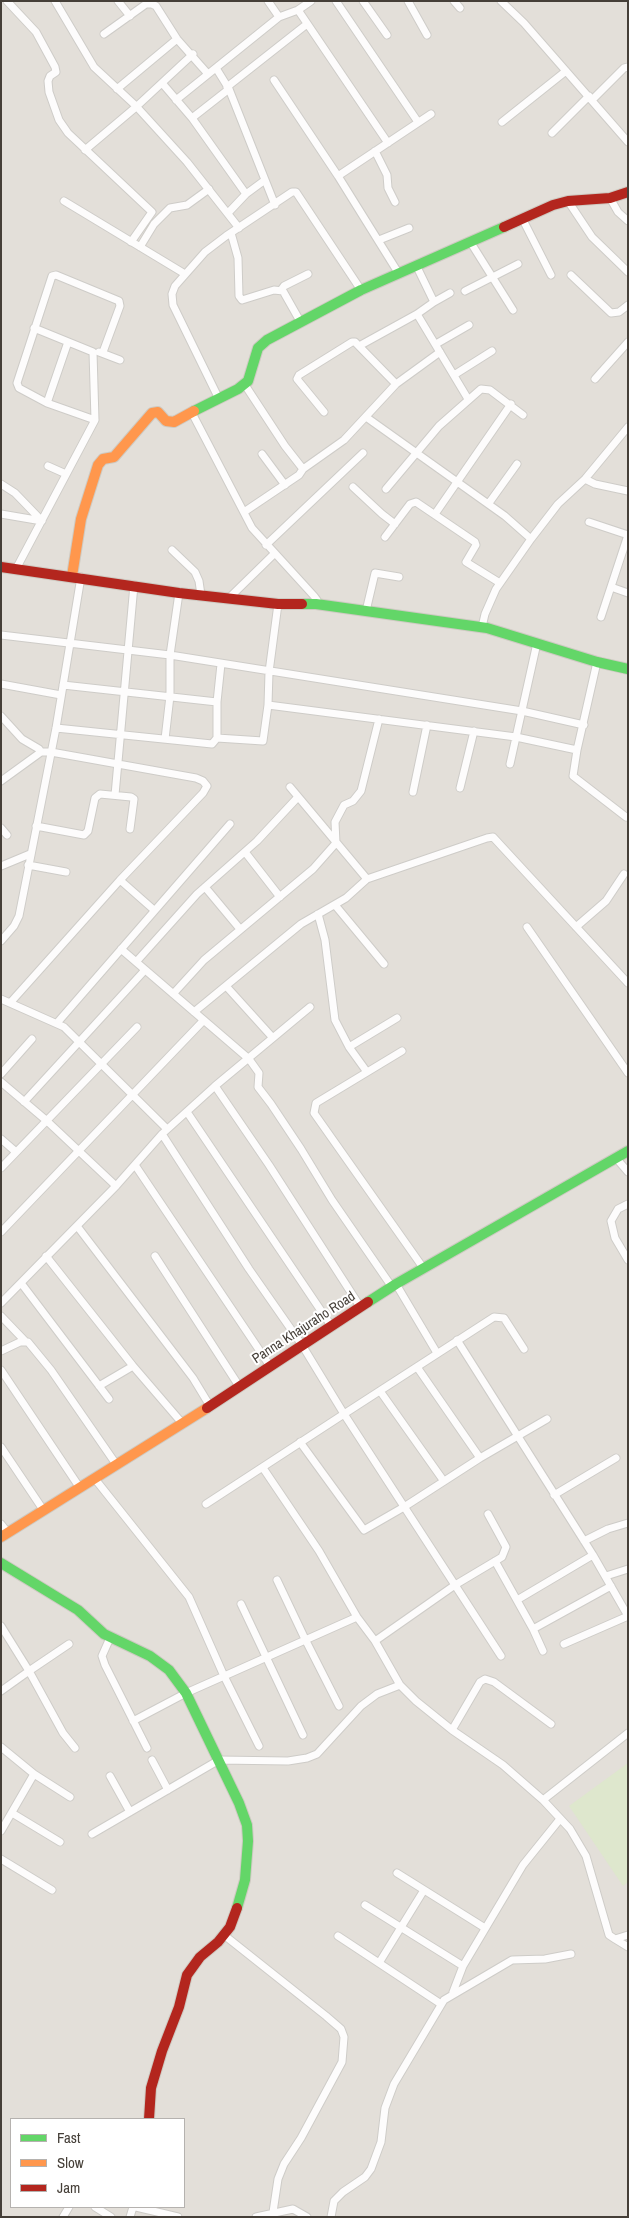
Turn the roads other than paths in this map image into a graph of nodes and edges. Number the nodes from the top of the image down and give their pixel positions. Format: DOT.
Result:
graph roads {
  1 [pos="7,1"];
  2 [pos="55,1"];
  3 [pos="118,1"];
  4 [pos="268,1"];
  5 [pos="311,1"];
  6 [pos="336,1"];
  7 [pos="363,1"];
  8 [pos="408,1"];
  9 [pos="454,1"];
  10 [pos="501,1"];
  11 [pos="460,8"];
  12 [pos="298,10"];
  13 [pos="130,16"];
  14 [pos="279,17"];
  15 [pos="307,24"];
  16 [pos="104,34"];
  17 [pos="388,35"];
  18 [pos="427,35"];
  19 [pos="177,39"];
  20 [pos="193,54"];
  21 [pos="628,66"];
  22 [pos="216,68"];
  23 [pos="566,70"];
  24 [pos="208,74"];
  25 [pos="274,80"];
  26 [pos="162,83"];
  27 [pos="228,88"];
  28 [pos="117,89"];
  29 [pos="591,98"];
  30 [pos="176,100"];
  31 [pos="136,107"];
  32 [pos="431,114"];
  33 [pos="192,118"];
  34 [pos="418,122"];
  35 [pos="502,122"];
  36 [pos="552,133"];
  37 [pos="628,142"];
  38 [pos="388,143"];
  39 [pos="85,150"];
  40 [pos="375,151"];
  41 [pos="338,176"];
  42 [pos="266,180"];
  43 [pos="208,189"];
  44 [pos="628,192"];
  45 [pos="246,194"];
  46 [pos="610,198"];
  47 [pos="64,201"];
  48 [pos="568,201"];
  49 [pos="395,202"];
  50 [pos="275,205"];
  51 [pos="228,213"];
  52 [pos="522,218"];
  53 [pos="628,221"];
  54 [pos="239,228"];
  55 [pos="409,228"];
  56 [pos="231,233"];
  57 [pos="379,240"];
  58 [pos="132,242"];
  59 [pos="471,243"];
  60 [pos="140,247"];
  61 [pos="518,264"];
  62 [pos="416,267"];
  63 [pos="628,272"];
  64 [pos="185,274"];
  65 [pos="308,274"];
  66 [pos="399,274"];
  67 [pos="551,275"];
  68 [pos="571,275"];
  69 [pos="491,277"];
  70 [pos="281,290"];
  71 [pos="361,290"];
  72 [pos="465,291"];
  73 [pos="450,293"];
  74 [pos="434,302"];
  75 [pos="628,305"];
  76 [pos="513,310"];
  77 [pos="417,314"];
  78 [pos="300,321"];
  79 [pos="468,325"];
  80 [pos="34,328"];
  81 [pos="68,342"];
  82 [pos="628,342"];
  83 [pos="359,346"];
  84 [pos="438,348"];
  85 [pos="492,351"];
  86 [pos="94,352"];
  87 [pos="102,352"];
  88 [pos="120,360"];
  89 [pos="454,375"];
  90 [pos="595,379"];
  91 [pos="396,384"];
  92 [pos="244,385"];
  93 [pos="218,398"];
  94 [pos="468,399"];
  95 [pos="47,403"];
  96 [pos="511,404"];
  97 [pos="324,412"];
  98 [pos="192,413"];
  99 [pos="523,415"];
  100 [pos="366,417"];
  101 [pos="95,420"];
  102 [pos="627,427"];
  103 [pos="416,453"];
  104 [pos="262,454"];
  105 [pos="363,454"];
  106 [pos="517,464"];
  107 [pos="48,466"];
  108 [pos="303,469"];
  109 [pos="66,474"];
  110 [pos="585,478"];
  111 [pos="457,481"];
  112 [pos="1,484"];
  113 [pos="285,485"];
  114 [pos="353,487"];
  115 [pos="386,489"];
  116 [pos="628,491"];
  117 [pos="488,504"];
  118 [pos="244,512"];
  119 [pos="1,514"];
  120 [pos="435,514"];
  121 [pos="42,521"];
  122 [pos="589,522"];
  123 [pos="395,524"];
  124 [pos="385,537"];
  125 [pos="531,538"];
  126 [pos="266,544"];
  127 [pos="172,550"];
  128 [pos="274,554"];
  129 [pos="1,567"];
  130 [pos="16,569"];
  131 [pos="76,576"];
  132 [pos="399,576"];
  133 [pos="500,583"];
  134 [pos="134,585"];
  135 [pos="611,587"];
  136 [pos="179,593"];
  137 [pos="628,593"];
  138 [pos="200,595"];
  139 [pos="228,598"];
  140 [pos="278,604"];
  141 [pos="316,604"];
  142 [pos="366,610"];
  143 [pos="602,617"];
  144 [pos="482,627"];
  145 [pos="1,635"];
  146 [pos="537,643"];
  147 [pos="71,644"];
  148 [pos="129,650"];
  149 [pos="170,655"];
  150 [pos="597,662"];
  151 [pos="221,664"];
  152 [pos="628,669"];
  153 [pos="269,672"];
  154 [pos="1,684"];
  155 [pos="63,684"];
  156 [pos="126,692"];
  157 [pos="61,695"];
  158 [pos="170,696"];
  159 [pos="217,702"];
  160 [pos="268,705"];
  161 [pos="522,711"];
  162 [pos="1,716"];
  163 [pos="378,719"];
  164 [pos="427,725"];
  165 [pos="584,725"];
  166 [pos="56,728"];
  167 [pos="474,731"];
  168 [pos="122,735"];
  169 [pos="516,737"];
  170 [pos="217,738"];
  171 [pos="165,739"];
  172 [pos="578,750"];
  173 [pos="41,752"];
  174 [pos="51,752"];
  175 [pos="510,764"];
  176 [pos="119,765"];
  177 [pos="1,781"];
  178 [pos="290,786"];
  179 [pos="460,788"];
  180 [pos="413,792"];
  181 [pos="115,795"];
  182 [pos="298,797"];
  183 [pos="626,817"];
  184 [pos="230,824"];
  185 [pos="36,826"];
  186 [pos="1,828"];
  187 [pos="130,829"];
  188 [pos="7,835"];
  189 [pos="336,844"];
  190 [pos="245,852"];
  191 [pos="30,854"];
  192 [pos="28,865"];
  193 [pos="1,866"];
  194 [pos="66,872"];
  195 [pos="624,874"];
  196 [pos="367,879"];
  197 [pos="120,880"];
  198 [pos="205,886"];
  199 [pos="280,897"];
  200 [pos="334,905"];
  201 [pos="154,910"];
  202 [pos="318,914"];
  203 [pos="527,927"];
  204 [pos="576,927"];
  205 [pos="240,929"];
  206 [pos="1,942"];
  207 [pos="121,949"];
  208 [pos="136,962"];
  209 [pos="384,964"];
  210 [pos="146,970"];
  211 [pos="628,983"];
  212 [pos="226,986"];
  213 [pos="173,994"];
  214 [pos="1,999"];
  215 [pos="10,1003"];
  216 [pos="310,1007"];
  217 [pos="194,1012"];
  218 [pos="397,1018"];
  219 [pos="203,1021"];
  220 [pos="57,1023"];
  221 [pos="137,1027"];
  222 [pos="273,1038"];
  223 [pos="32,1039"];
  224 [pos="80,1042"];
  225 [pos="348,1047"];
  226 [pos="402,1051"];
  227 [pos="249,1059"];
  228 [pos="102,1064"];
  229 [pos="367,1072"];
  230 [pos="628,1073"];
  231 [pos="1,1074"];
  232 [pos="1,1082"];
  233 [pos="214,1086"];
  234 [pos="132,1095"];
  235 [pos="24,1102"];
  236 [pos="187,1112"];
  237 [pos="47,1121"];
  238 [pos="165,1132"];
  239 [pos="1,1140"];
  240 [pos="79,1151"];
  241 [pos="628,1151"];
  242 [pos="16,1152"];
  243 [pos="616,1158"];
  244 [pos="135,1165"];
  245 [pos="1,1168"];
  246 [pos="628,1172"];
  247 [pos="116,1186"];
  248 [pos="628,1204"];
  249 [pos="77,1226"];
  250 [pos="1,1232"];
  251 [pos="46,1256"];
  252 [pos="155,1256"];
  253 [pos="628,1260"];
  254 [pos="424,1269"];
  255 [pos="21,1283"];
  256 [pos="394,1286"];
  257 [pos="1,1303"];
  258 [pos="361,1308"];
  259 [pos="1,1316"];
  260 [pos="332,1327"];
  261 [pos="457,1340"];
  262 [pos="25,1341"];
  263 [pos="302,1345"];
  264 [pos="524,1349"];
  265 [pos="1,1351"];
  266 [pos="437,1353"];
  267 [pos="133,1366"];
  268 [pos="270,1366"];
  269 [pos="417,1367"];
  270 [pos="1,1370"];
  271 [pos="98,1386"];
  272 [pos="239,1386"];
  273 [pos="380,1391"];
  274 [pos="108,1399"];
  275 [pos="210,1406"];
  276 [pos="344,1414"];
  277 [pos="547,1419"];
  278 [pos="182,1423"];
  279 [pos="517,1438"];
  280 [pos="300,1442"];
  281 [pos="1,1447"];
  282 [pos="480,1458"];
  283 [pos="616,1458"];
  284 [pos="116,1464"];
  285 [pos="263,1468"];
  286 [pos="94,1479"];
  287 [pos="443,1480"];
  288 [pos="80,1488"];
  289 [pos="554,1495"];
  290 [pos="206,1504"];
  291 [pos="404,1507"];
  292 [pos="44,1511"];
  293 [pos="488,1514"];
  294 [pos="628,1523"];
  295 [pos="1,1524"];
  296 [pos="4,1535"];
  297 [pos="584,1541"];
  298 [pos="593,1556"];
  299 [pos="495,1561"];
  300 [pos="1,1563"];
  301 [pos="628,1569"];
  302 [pos="606,1576"];
  303 [pos="278,1580"];
  304 [pos="455,1585"];
  305 [pos="611,1586"];
  306 [pos="517,1600"];
  307 [pos="241,1604"];
  308 [pos="628,1616"];
  309 [pos="356,1617"];
  310 [pos="1,1627"];
  311 [pos="533,1629"];
  312 [pos="110,1638"];
  313 [pos="304,1639"];
  314 [pos="375,1641"];
  315 [pos="69,1644"];
  316 [pos="564,1644"];
  317 [pos="543,1651"];
  318 [pos="267,1656"];
  319 [pos="501,1656"];
  320 [pos="29,1671"];
  321 [pos="224,1676"];
  322 [pos="400,1685"];
  323 [pos="1,1691"];
  324 [pos="186,1693"];
  325 [pos="339,1706"];
  326 [pos="133,1721"];
  327 [pos="551,1724"];
  328 [pos="452,1730"];
  329 [pos="628,1733"];
  330 [pos="303,1735"];
  331 [pos="260,1746"];
  332 [pos="1,1748"];
  333 [pos="75,1748"];
  334 [pos="147,1748"];
  335 [pos="152,1760"];
  336 [pos="219,1760"];
  337 [pos="34,1774"];
  338 [pos="110,1776"];
  339 [pos="168,1790"];
  340 [pos="70,1797"];
  341 [pos="542,1800"];
  342 [pos="130,1812"];
  343 [pos="12,1813"];
  344 [pos="560,1819"];
  345 [pos="1,1831"];
  346 [pos="92,1834"];
  347 [pos="60,1842"];
  348 [pos="1,1859"];
  349 [pos="396,1873"];
  350 [pos="52,1890"];
  351 [pos="424,1890"];
  352 [pos="366,1905"];
  353 [pos="400,1928"];
  354 [pos="485,1928"];
  355 [pos="224,1934"];
  356 [pos="628,1935"];
  357 [pos="338,1936"];
  358 [pos="615,1939"];
  359 [pos="628,1947"];
  360 [pos="571,1954"];
  361 [pos="379,1963"];
  362 [pos="463,1966"];
  363 [pos="454,1992"];
  364 [pos="441,2004"];
  365 [pos="149,2118"];
  366 [pos="97,2208"];
  367 [pos="138,2208"];
  368 [pos="273,2212"];
  369 [pos="111,2217"];
  370 [pos="178,2217"];
  371 [pos="256,2217"];
  372 [pos="307,2217"];
  373 [pos="331,2217"];
  1 -- 39 [label="street"];
  2 -- 28 [label="street"];
  3 -- 13 [label="street"];
  4 -- 14 [label="street"];
  5 -- 12 [label="street"];
  6 -- 34 [label="street"];
  7 -- 17 [label="street"];
  8 -- 18 [label="street"];
  9 -- 11 [label="street"];
  10 -- 23 [label="street"];
  12 -- 14 [label="street"];
  12 -- 15 [label="street"];
  13 -- 16 [label="street"];
  13 -- 19 [label="street"];
  14 -- 22 [label="street"];
  15 -- 27 [label="street"];
  15 -- 38 [label="street"];
  19 -- 20 [label="street"];
  19 -- 28 [label="street"];
  20 -- 24 [label="street"];
  20 -- 26 [label="street"];
  21 -- 29 [label="street"];
  22 -- 24 [label="street"];
  22 -- 27 [label="street"];
  23 -- 29 [label="street"];
  23 -- 35 [label="street"];
  24 -- 30 [label="street"];
  25 -- 41 [label="street"];
  26 -- 30 [label="street"];
  26 -- 31 [label="street"];
  27 -- 33 [label="street"];
  27 -- 42 [label="street"];
  28 -- 31 [label="street"];
  29 -- 36 [label="street"];
  29 -- 37 [label="street"];
  30 -- 33 [label="street"];
  31 -- 39 [label="street"];
  31 -- 43 [label="street"];
  32 -- 34 [label="street"];
  33 -- 45 [label="street"];
  34 -- 38 [label="street"];
  38 -- 40 [label="street"];
  39 -- 58 [label="street"];
  40 -- 41 [label="street"];
  40 -- 49 [label="street"];
  41 -- 57 [label="street"];
  42 -- 45 [label="street"];
  42 -- 50 [label="street"];
  43 -- 51 [label="street"];
  43 -- 60 [label="street"];
  44 -- 46 [label="street"];
  45 -- 51 [label="street"];
  46 -- 48 [label="street"];
  46 -- 53 [label="street"];
  47 -- 58 [label="street"];
  48 -- 52 [label="street"];
  48 -- 63 [label="street"];
  50 -- 54 [label="street"];
  50 -- 71 [label="street"];
  51 -- 54 [label="street"];
  52 -- 59 [label="street"];
  52 -- 67 [label="street"];
  54 -- 56 [label="street"];
  55 -- 57 [label="street"];
  56 -- 64 [label="street"];
  56 -- 70 [label="street"];
  57 -- 66 [label="street"];
  58 -- 60 [label="street"];
  59 -- 62 [label="street"];
  59 -- 69 [label="street"];
  60 -- 64 [label="street"];
  61 -- 69 [label="street"];
  62 -- 66 [label="street"];
  62 -- 74 [label="street"];
  64 -- 93 [label="street"];
  65 -- 70 [label="street"];
  66 -- 71 [label="street"];
  68 -- 75 [label="street"];
  69 -- 72 [label="street"];
  69 -- 76 [label="street"];
  70 -- 78 [label="street"];
  71 -- 78 [label="street"];
  73 -- 74 [label="street"];
  74 -- 77 [label="street"];
  77 -- 83 [label="street"];
  77 -- 84 [label="street"];
  78 -- 92 [label="street"];
  79 -- 84 [label="street"];
  80 -- 81 [label="street"];
  80 -- 87 [label="street"];
  80 -- 95 [label="street"];
  81 -- 86 [label="street"];
  81 -- 95 [label="street"];
  82 -- 90 [label="street"];
  83 -- 91 [label="street"];
  83 -- 97 [label="street"];
  84 -- 89 [label="street"];
  84 -- 91 [label="street"];
  85 -- 89 [label="street"];
  86 -- 87 [label="street"];
  86 -- 101 [label="street"];
  87 -- 88 [label="street"];
  89 -- 94 [label="street"];
  91 -- 100 [label="street"];
  92 -- 93 [label="street"];
  92 -- 108 [label="street"];
  93 -- 98 [label="street"];
  94 -- 96 [label="street"];
  94 -- 103 [label="street"];
  95 -- 101 [label="street"];
  96 -- 99 [label="street"];
  96 -- 111 [label="street"];
  98 -- 118 [label="street"];
  98 -- 131 [label="street"];
  100 -- 103 [label="street"];
  100 -- 108 [label="street"];
  101 -- 109 [label="street"];
  102 -- 110 [label="street"];
  103 -- 111 [label="street"];
  103 -- 115 [label="street"];
  104 -- 113 [label="street"];
  105 -- 126 [label="street"];
  106 -- 117 [label="street"];
  107 -- 109 [label="street"];
  108 -- 113 [label="street"];
  109 -- 121 [label="street"];
  110 -- 116 [label="street"];
  110 -- 125 [label="street"];
  111 -- 117 [label="street"];
  111 -- 120 [label="street"];
  112 -- 121 [label="street"];
  113 -- 118 [label="street"];
  114 -- 123 [label="street"];
  117 -- 125 [label="street"];
  118 -- 126 [label="street"];
  119 -- 121 [label="street"];
  120 -- 123 [label="street"];
  120 -- 133 [label="street"];
  121 -- 130 [label="street"];
  122 -- 135 [label="street"];
  123 -- 124 [label="street"];
  125 -- 133 [label="street"];
  126 -- 128 [label="street"];
  127 -- 138 [label="street"];
  128 -- 139 [label="street"];
  128 -- 141 [label="street"];
  129 -- 130 [label="street"];
  130 -- 131 [label="street"];
  131 -- 134 [label="street"];
  131 -- 147 [label="street"];
  132 -- 142 [label="street"];
  133 -- 144 [label="street"];
  134 -- 136 [label="street"];
  134 -- 148 [label="street"];
  135 -- 137 [label="street"];
  135 -- 143 [label="street"];
  136 -- 138 [label="street"];
  136 -- 149 [label="street"];
  138 -- 139 [label="street"];
  139 -- 140 [label="street"];
  140 -- 141 [label="street"];
  140 -- 153 [label="street"];
  141 -- 142 [label="street"];
  142 -- 144 [label="street"];
  144 -- 146 [label="street"];
  145 -- 147 [label="street"];
  146 -- 150 [label="street"];
  146 -- 161 [label="street"];
  147 -- 148 [label="street"];
  147 -- 155 [label="street"];
  148 -- 149 [label="street"];
  148 -- 156 [label="street"];
  149 -- 151 [label="street"];
  149 -- 158 [label="street"];
  150 -- 152 [label="street"];
  150 -- 165 [label="street"];
  151 -- 153 [label="street"];
  151 -- 159 [label="street"];
  153 -- 160 [label="street"];
  153 -- 161 [label="street"];
  154 -- 157 [label="street"];
  155 -- 156 [label="street"];
  155 -- 157 [label="street"];
  156 -- 158 [label="street"];
  156 -- 168 [label="street"];
  157 -- 166 [label="street"];
  158 -- 159 [label="street"];
  158 -- 171 [label="street"];
  159 -- 170 [label="street"];
  160 -- 163 [label="street"];
  160 -- 170 [label="street"];
  161 -- 165 [label="street"];
  161 -- 169 [label="street"];
  162 -- 173 [label="street"];
  163 -- 164 [label="street"];
  163 -- 189 [label="street"];
  164 -- 167 [label="street"];
  164 -- 180 [label="street"];
  165 -- 172 [label="street"];
  166 -- 168 [label="street"];
  166 -- 174 [label="street"];
  167 -- 169 [label="street"];
  167 -- 179 [label="street"];
  168 -- 171 [label="street"];
  168 -- 176 [label="street"];
  169 -- 172 [label="street"];
  169 -- 175 [label="street"];
  170 -- 171 [label="street"];
  172 -- 183 [label="street"];
  173 -- 174 [label="street"];
  173 -- 177 [label="street"];
  174 -- 176 [label="street"];
  174 -- 185 [label="street"];
  176 -- 181 [label="street"];
  176 -- 197 [label="street"];
  178 -- 182 [label="street"];
  181 -- 185 [label="street"];
  181 -- 187 [label="street"];
  182 -- 189 [label="street"];
  182 -- 190 [label="street"];
  184 -- 201 [label="street"];
  185 -- 191 [label="street"];
  186 -- 188 [label="street"];
  189 -- 196 [label="street"];
  189 -- 199 [label="street"];
  190 -- 198 [label="street"];
  190 -- 199 [label="street"];
  191 -- 192 [label="street"];
  191 -- 193 [label="street"];
  192 -- 194 [label="street"];
  192 -- 206 [label="street"];
  195 -- 204 [label="street"];
  196 -- 200 [label="street"];
  196 -- 204 [label="street"];
  197 -- 201 [label="street"];
  197 -- 215 [label="street"];
  198 -- 205 [label="street"];
  198 -- 208 [label="street"];
  199 -- 205 [label="street"];
  200 -- 202 [label="street"];
  200 -- 209 [label="street"];
  201 -- 207 [label="street"];
  202 -- 212 [label="street"];
  202 -- 225 [label="street"];
  203 -- 230 [label="street"];
  204 -- 211 [label="street"];
  205 -- 213 [label="street"];
  207 -- 208 [label="street"];
  207 -- 220 [label="street"];
  208 -- 210 [label="street"];
  210 -- 213 [label="street"];
  210 -- 224 [label="street"];
  212 -- 217 [label="street"];
  212 -- 222 [label="street"];
  213 -- 217 [label="street"];
  214 -- 215 [label="street"];
  215 -- 220 [label="street"];
  216 -- 222 [label="street"];
  217 -- 219 [label="street"];
  218 -- 225 [label="street"];
  219 -- 227 [label="street"];
  219 -- 234 [label="street"];
  220 -- 224 [label="street"];
  221 -- 228 [label="street"];
  222 -- 227 [label="street"];
  223 -- 231 [label="street"];
  224 -- 228 [label="street"];
  224 -- 235 [label="street"];
  225 -- 229 [label="street"];
  226 -- 229 [label="street"];
  227 -- 233 [label="street"];
  227 -- 256 [label="street"];
  228 -- 234 [label="street"];
  228 -- 237 [label="street"];
  229 -- 254 [label="street"];
  232 -- 235 [label="street"];
  233 -- 236 [label="street"];
  233 -- 258 [label="street"];
  234 -- 238 [label="street"];
  234 -- 240 [label="street"];
  235 -- 237 [label="street"];
  236 -- 238 [label="street"];
  236 -- 260 [label="street"];
  237 -- 240 [label="street"];
  237 -- 242 [label="street"];
  238 -- 244 [label="street"];
  238 -- 263 [label="street"];
  239 -- 242 [label="street"];
  240 -- 247 [label="street"];
  240 -- 250 [label="street"];
  241 -- 243 [label="street, Panna Khajuraho Road"];
  242 -- 245 [label="street"];
  243 -- 246 [label="street"];
  243 -- 254 [label="street, Panna Khajuraho Road"];
  244 -- 247 [label="street"];
  244 -- 268 [label="street"];
  247 -- 249 [label="street"];
  248 -- 253 [label="street"];
  249 -- 251 [label="street"];
  249 -- 275 [label="street"];
  251 -- 255 [label="street"];
  251 -- 267 [label="street"];
  252 -- 272 [label="street"];
  254 -- 256 [label="street, Panna Khajuraho Road"];
  255 -- 257 [label="street"];
  255 -- 271 [label="street"];
  256 -- 258 [label="street, Panna Khajuraho Road"];
  256 -- 266 [label="street"];
  258 -- 260 [label="street, Panna Khajuraho Road"];
  259 -- 262 [label="street"];
  260 -- 263 [label="street, Panna Khajuraho Road"];
  261 -- 264 [label="street"];
  261 -- 266 [label="street"];
  261 -- 279 [label="street"];
  262 -- 265 [label="street"];
  262 -- 284 [label="street"];
  263 -- 268 [label="street, Panna Khajuraho Road"];
  263 -- 276 [label="street"];
  266 -- 269 [label="street"];
  267 -- 271 [label="street"];
  267 -- 278 [label="street"];
  268 -- 272 [label="street, Panna Khajuraho Road"];
  269 -- 273 [label="street"];
  269 -- 282 [label="street"];
  270 -- 288 [label="street"];
  271 -- 274 [label="street"];
  272 -- 275 [label="street, Panna Khajuraho Road"];
  273 -- 276 [label="street"];
  273 -- 287 [label="street"];
  275 -- 278 [label="street, Panna Khajuraho Road"];
  276 -- 280 [label="street"];
  276 -- 291 [label="street"];
  277 -- 279 [label="street"];
  278 -- 284 [label="street, Panna Khajuraho Road"];
  279 -- 282 [label="street"];
  279 -- 289 [label="street"];
  280 -- 285 [label="street"];
  280 -- 291 [label="street"];
  281 -- 292 [label="street"];
  282 -- 287 [label="street"];
  283 -- 289 [label="street"];
  284 -- 286 [label="street, Panna Khajuraho Road"];
  285 -- 290 [label="street"];
  285 -- 309 [label="street"];
  286 -- 288 [label="street, Panna Khajuraho Road"];
  286 -- 321 [label="street"];
  287 -- 291 [label="street"];
  288 -- 292 [label="street, Panna Khajuraho Road"];
  289 -- 297 [label="street"];
  291 -- 304 [label="street"];
  292 -- 296 [label="street, Panna Khajuraho Road"];
  293 -- 299 [label="street"];
  294 -- 297 [label="street"];
  295 -- 296 [label="street"];
  297 -- 298 [label="street"];
  298 -- 302 [label="street"];
  298 -- 306 [label="street"];
  299 -- 304 [label="street"];
  299 -- 306 [label="street"];
  300 -- 312 [label="street"];
  301 -- 302 [label="street"];
  302 -- 305 [label="street"];
  303 -- 313 [label="street"];
  304 -- 314 [label="street"];
  304 -- 319 [label="street"];
  305 -- 308 [label="street"];
  305 -- 311 [label="street"];
  306 -- 311 [label="street"];
  307 -- 318 [label="street"];
  308 -- 316 [label="street"];
  309 -- 313 [label="street"];
  309 -- 314 [label="street"];
  310 -- 320 [label="street"];
  311 -- 317 [label="street"];
  312 -- 324 [label="street"];
  312 -- 326 [label="street"];
  313 -- 318 [label="street"];
  313 -- 325 [label="street"];
  314 -- 322 [label="street"];
  315 -- 320 [label="street"];
  318 -- 321 [label="street"];
  318 -- 330 [label="street"];
  320 -- 323 [label="street"];
  320 -- 333 [label="street"];
  321 -- 324 [label="street"];
  321 -- 331 [label="street"];
  322 -- 328 [label="street"];
  322 -- 336 [label="street"];
  324 -- 326 [label="street"];
  324 -- 336 [label="street"];
  326 -- 334 [label="street"];
  327 -- 328 [label="street"];
  328 -- 341 [label="street"];
  329 -- 341 [label="street"];
  332 -- 337 [label="street"];
  335 -- 339 [label="street"];
  336 -- 339 [label="street"];
  336 -- 355 [label="street"];
  337 -- 340 [label="street"];
  337 -- 343 [label="street"];
  338 -- 342 [label="street"];
  339 -- 342 [label="street"];
  341 -- 344 [label="street"];
  342 -- 346 [label="street"];
  343 -- 345 [label="street"];
  343 -- 347 [label="street"];
  344 -- 354 [label="street"];
  344 -- 358 [label="street"];
  348 -- 350 [label="street"];
  349 -- 351 [label="street"];
  351 -- 353 [label="street"];
  351 -- 354 [label="street"];
  352 -- 353 [label="street"];
  353 -- 361 [label="street"];
  353 -- 362 [label="street"];
  354 -- 362 [label="street"];
  355 -- 365 [label="street"];
  355 -- 368 [label="street"];
  356 -- 358 [label="street"];
  357 -- 361 [label="street"];
  358 -- 359 [label="street"];
  360 -- 363 [label="street"];
  361 -- 364 [label="street"];
  362 -- 363 [label="street"];
  363 -- 364 [label="street"];
  364 -- 373 [label="street"];
  366 -- 369 [label="street"];
  367 -- 370 [label="street"];
  368 -- 371 [label="street"];
  368 -- 372 [label="street"];
}
